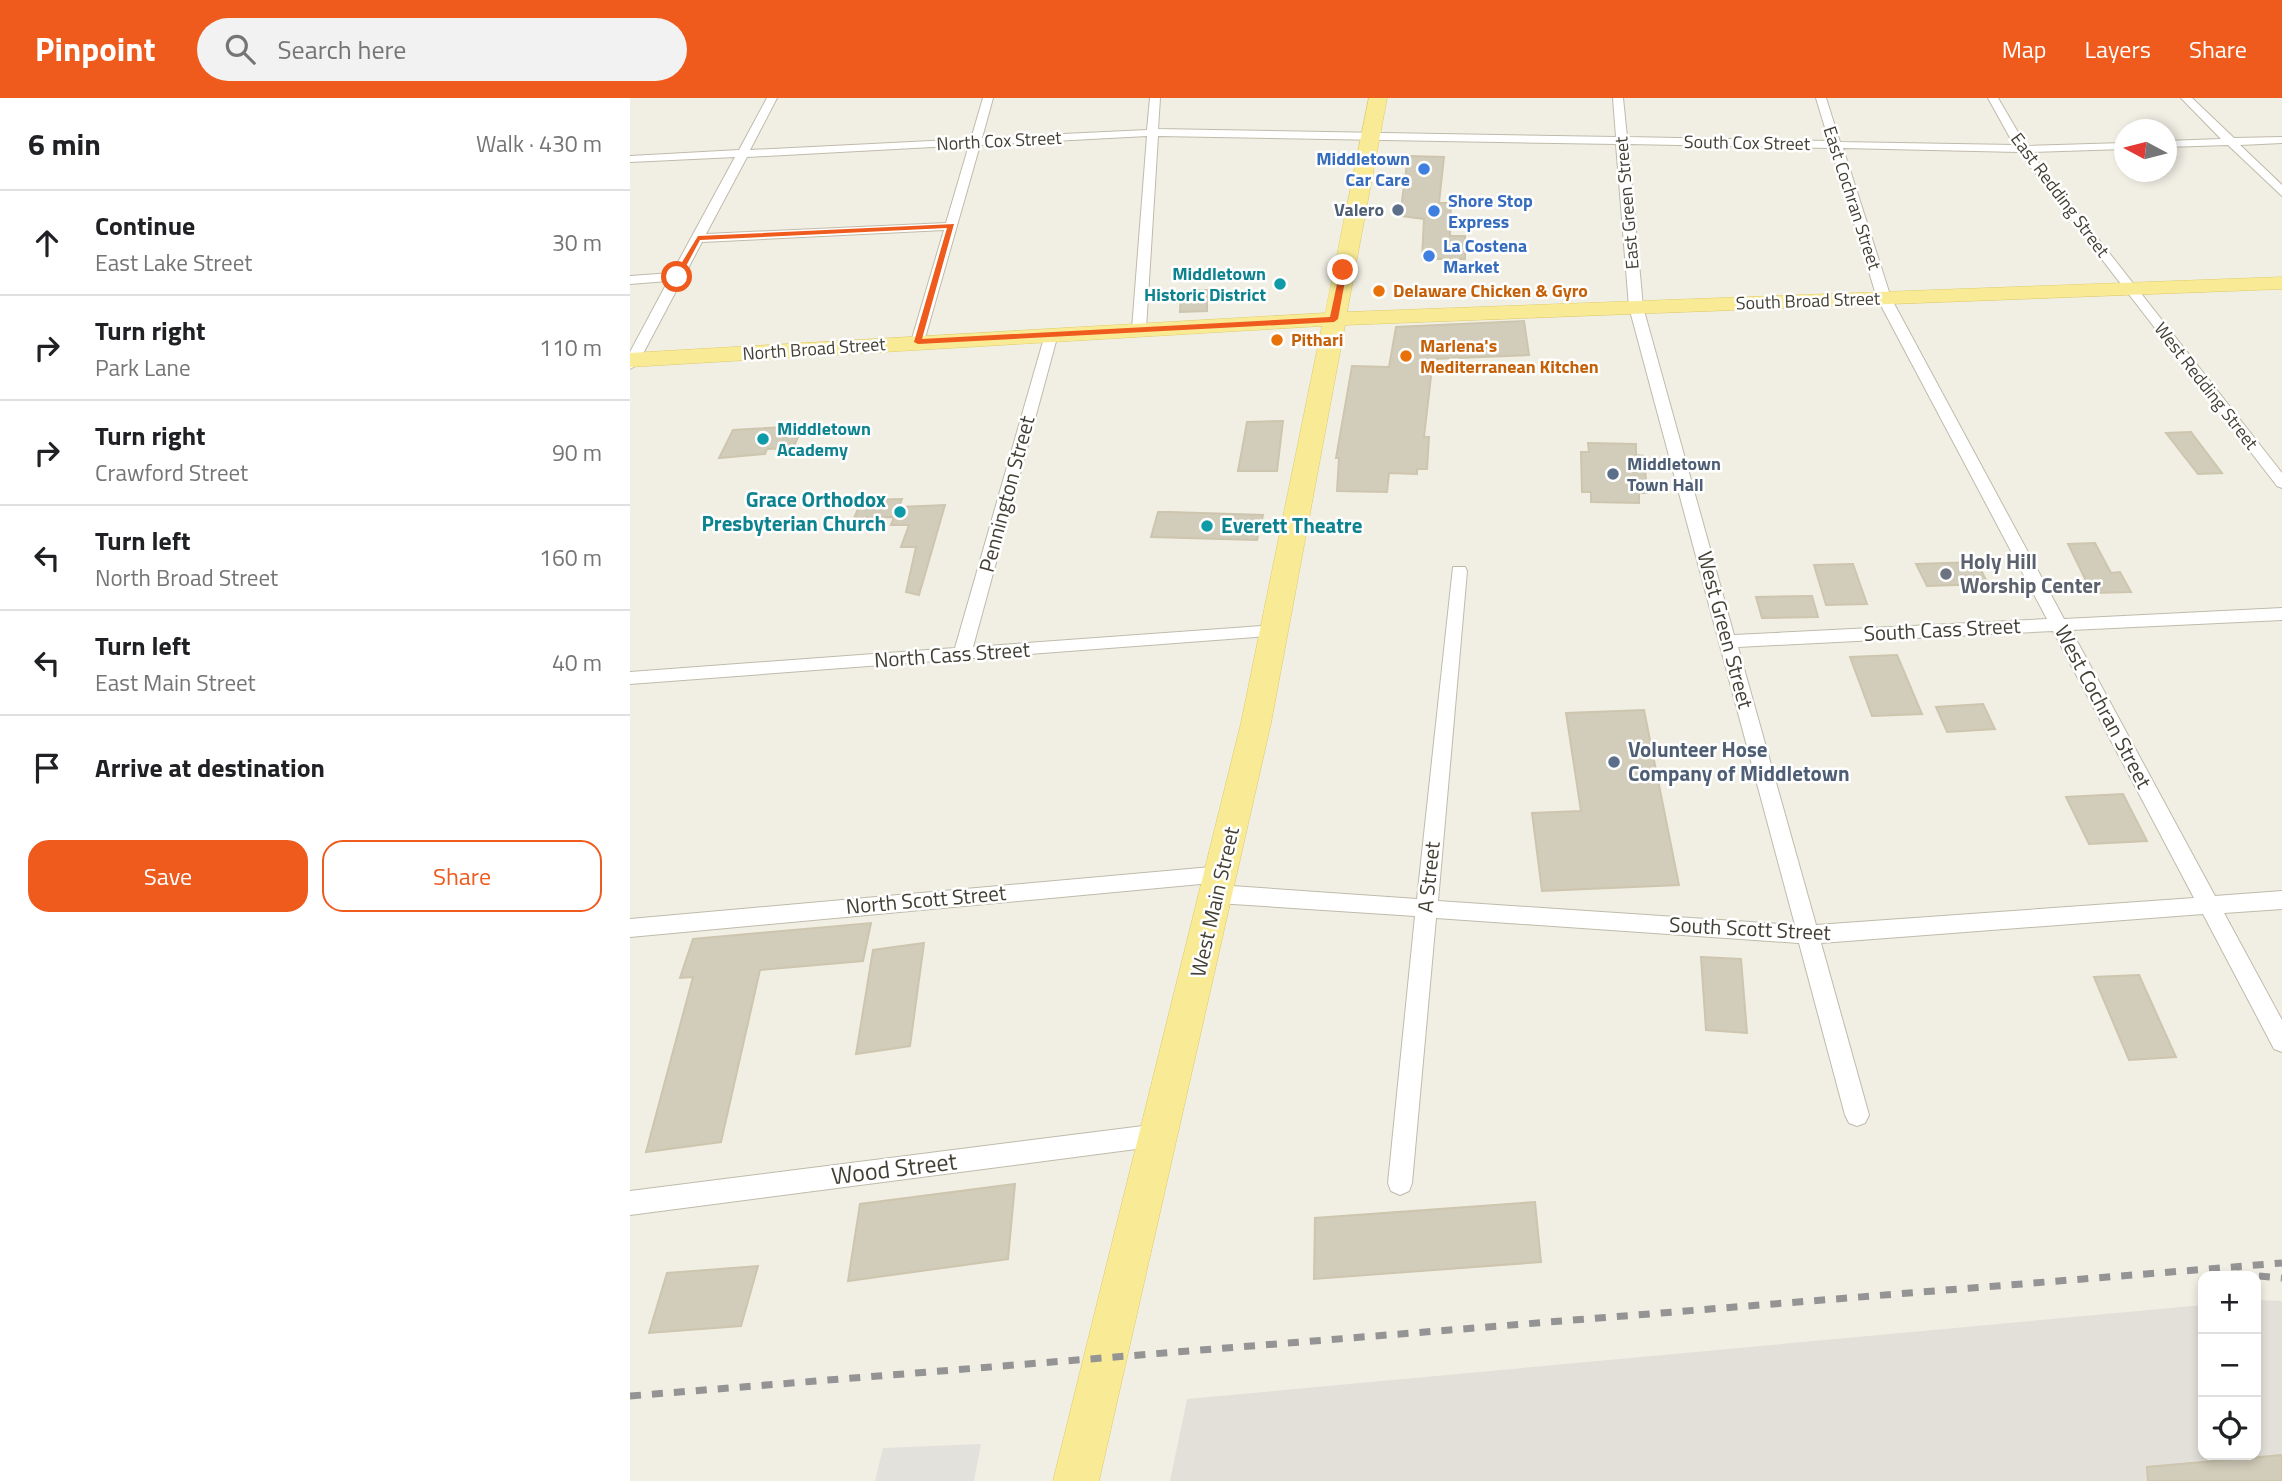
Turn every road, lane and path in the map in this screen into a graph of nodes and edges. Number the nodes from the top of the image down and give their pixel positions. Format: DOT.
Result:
graph roads {
  1 [pos="772,98"];
  2 [pos="988,98"];
  3 [pos="1155,98"];
  4 [pos="1378,98"];
  5 [pos="1618,98"];
  6 [pos="1821,98"];
  7 [pos="1993,98"];
  8 [pos="2186,98"];
  9 [pos="1153,132"];
  10 [pos="1369,134"];
  11 [pos="1622,140"];
  12 [pos="2282,140"];
  13 [pos="975,142"];
  14 [pos="2231,142"];
  15 [pos="2177,144"];
  16 [pos="1835,145"];
  17 [pos="2114,146"];
  18 [pos="2022,149"];
  19 [pos="743,154"];
  20 [pos="630,159"];
  21 [pos="2282,192"];
  22 [pos="951,226"];
  23 [pos="698,238"];
  24 [pos="677,277"];
  25 [pos="630,280"];
  26 [pos="2282,283"];
  27 [pos="2131,289"];
  28 [pos="1884,298"];
  29 [pos="1636,307"];
  30 [pos="1334,319"];
  31 [pos="1139,329"];
  32 [pos="1051,334"];
  33 [pos="918,342"];
  34 [pos="631,362"];
  35 [pos="2282,483"];
  36 [pos="1459,571"];
  37 [pos="2282,614"];
  38 [pos="2058,624"];
  39 [pos="1275,631"];
  40 [pos="1728,641"];
  41 [pos="962,654"];
  42 [pos="630,678"];
  43 [pos="1220,884"];
  44 [pos="2282,900"];
  45 [pos="2209,906"];
  46 [pos="1426,909"];
  47 [pos="630,928"];
  48 [pos="1808,935"];
  49 [pos="2282,1042"];
  50 [pos="1857,1115"];
  51 [pos="1159,1135"];
  52 [pos="1400,1184"];
  53 [pos="630,1203"];
  54 [pos="1076,1481"];
  1 -- 19 [label="street"];
  2 -- 13 [label="street"];
  3 -- 9 [label="street"];
  4 -- 10 [label="main road, West Main Street"];
  5 -- 11 [label="street, East Green Street"];
  6 -- 16 [label="street, East Cochran Street"];
  7 -- 18 [label="street, East Redding Street"];
  8 -- 14 [label="street"];
  9 -- 10 [label="street, North Cox Street"];
  9 -- 13 [label="street, North Cox Street"];
  9 -- 31 [label="street"];
  10 -- 11 [label="street, South Cox Street"];
  10 -- 30 [label="main road, West Main Street"];
  11 -- 16 [label="street, South Cox Street"];
  11 -- 29 [label="street, East Green Street"];
  12 -- 14 [label="street"];
  13 -- 19 [label="street, North Cox Street"];
  13 -- 22 [label="street"];
  14 -- 15 [label="street"];
  14 -- 21 [label="street"];
  16 -- 18 [label="street, South Cox Street"];
  16 -- 28 [label="street, East Cochran Street"];
  17 -- 18 [label="street, South Cox Street"];
  18 -- 27 [label="street, East Redding Street"];
  19 -- 20 [label="street, North Cox Street"];
  19 -- 23 [label="street"];
  22 -- 23 [label="street"];
  22 -- 33 [label="street"];
  23 -- 24 [label="street"];
  24 -- 25 [label="street"];
  24 -- 34 [label="street"];
  26 -- 27 [label="main road, South Broad Street"];
  27 -- 28 [label="main road, South Broad Street"];
  27 -- 35 [label="street, West Redding Street"];
  28 -- 29 [label="main road, South Broad Street"];
  28 -- 38 [label="street, West Cochran Street"];
  29 -- 30 [label="main road, South Broad Street"];
  29 -- 40 [label="street, West Green Street"];
  30 -- 31 [label="main road, North Broad Street"];
  30 -- 39 [label="main road, West Main Street"];
  31 -- 32 [label="main road, North Broad Street"];
  32 -- 33 [label="main road, North Broad Street"];
  32 -- 41 [label="street, Pennington Street"];
  33 -- 34 [label="main road, North Broad Street"];
  36 -- 46 [label="street, A Street"];
  37 -- 38 [label="street, South Cass Street"];
  38 -- 40 [label="street, South Cass Street"];
  38 -- 45 [label="street, West Cochran Street"];
  39 -- 41 [label="street, North Cass Street"];
  39 -- 43 [label="main road, West Main Street"];
  40 -- 48 [label="street, West Green Street"];
  41 -- 42 [label="street, North Cass Street"];
  43 -- 46 [label="street, South Scott Street"];
  43 -- 47 [label="street, North Scott Street"];
  43 -- 51 [label="main road, West Main Street"];
  44 -- 45 [label="street, South Scott Street"];
  45 -- 48 [label="street, South Scott Street"];
  45 -- 49 [label="street, West Cochran Street"];
  46 -- 48 [label="street, South Scott Street"];
  46 -- 52 [label="street, A Street"];
  48 -- 50 [label="street, West Green Street"];
  51 -- 53 [label="street, Wood Street"];
  51 -- 54 [label="main road, West Main Street"];
}
